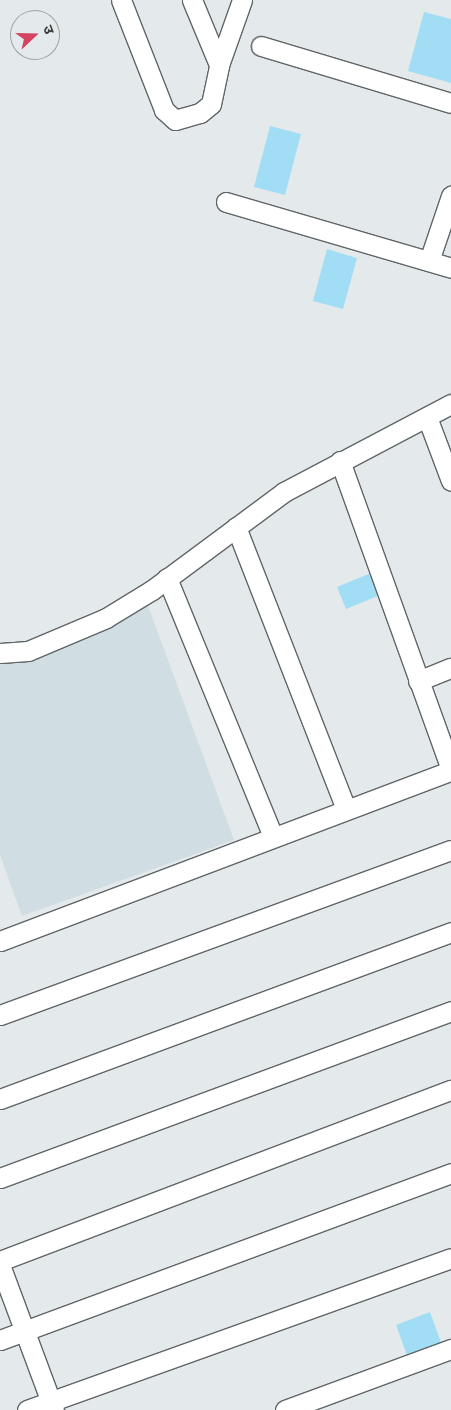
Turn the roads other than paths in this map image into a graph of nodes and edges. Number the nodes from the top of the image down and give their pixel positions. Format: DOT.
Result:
graph roads {
  1 [pos="121,0"];
  2 [pos="192,0"];
  3 [pos="242,0"];
  4 [pos="261,46"];
  5 [pos="219,66"];
  6 [pos="451,103"];
  7 [pos="451,196"];
  8 [pos="226,202"];
  9 [pos="429,261"];
  10 [pos="451,268"];
  11 [pos="451,404"];
  12 [pos="427,417"];
  13 [pos="340,461"];
  14 [pos="451,481"];
  15 [pos="236,527"];
  16 [pos="167,578"];
  17 [pos="1,656"];
  18 [pos="451,668"];
  19 [pos="418,681"];
  20 [pos="451,770"];
  21 [pos="346,808"];
  22 [pos="273,837"];
  23 [pos="451,850"];
  24 [pos="451,932"];
  25 [pos="0,941"];
  26 [pos="451,1011"];
  27 [pos="0,1015"];
  28 [pos="451,1090"];
  29 [pos="0,1099"];
  30 [pos="451,1173"];
  31 [pos="0,1178"];
  32 [pos="451,1258"];
  33 [pos="0,1261"];
  34 [pos="0,1265"];
  35 [pos="24,1330"];
  36 [pos="0,1340"];
  37 [pos="451,1349"];
  38 [pos="52,1405"];
  39 [pos="27,1410"];
  40 [pos="285,1410"];
  1 -- 5 [label="street"];
  2 -- 5 [label="street"];
  3 -- 5 [label="street"];
  4 -- 6 [label="street"];
  7 -- 9 [label="street"];
  8 -- 9 [label="street"];
  9 -- 10 [label="street"];
  11 -- 12 [label="street"];
  12 -- 13 [label="street"];
  12 -- 14 [label="street"];
  13 -- 15 [label="street"];
  13 -- 19 [label="street"];
  15 -- 16 [label="street"];
  15 -- 21 [label="street"];
  16 -- 17 [label="street"];
  16 -- 22 [label="street"];
  18 -- 19 [label="street"];
  19 -- 20 [label="street"];
  20 -- 21 [label="street"];
  21 -- 22 [label="street"];
  22 -- 25 [label="street"];
  23 -- 27 [label="street"];
  24 -- 29 [label="street"];
  26 -- 31 [label="street"];
  28 -- 33 [label="street"];
  30 -- 35 [label="street"];
  32 -- 38 [label="street"];
  34 -- 35 [label="street"];
  35 -- 36 [label="street"];
  35 -- 38 [label="street"];
  37 -- 40 [label="street"];
  38 -- 39 [label="street"];
}
